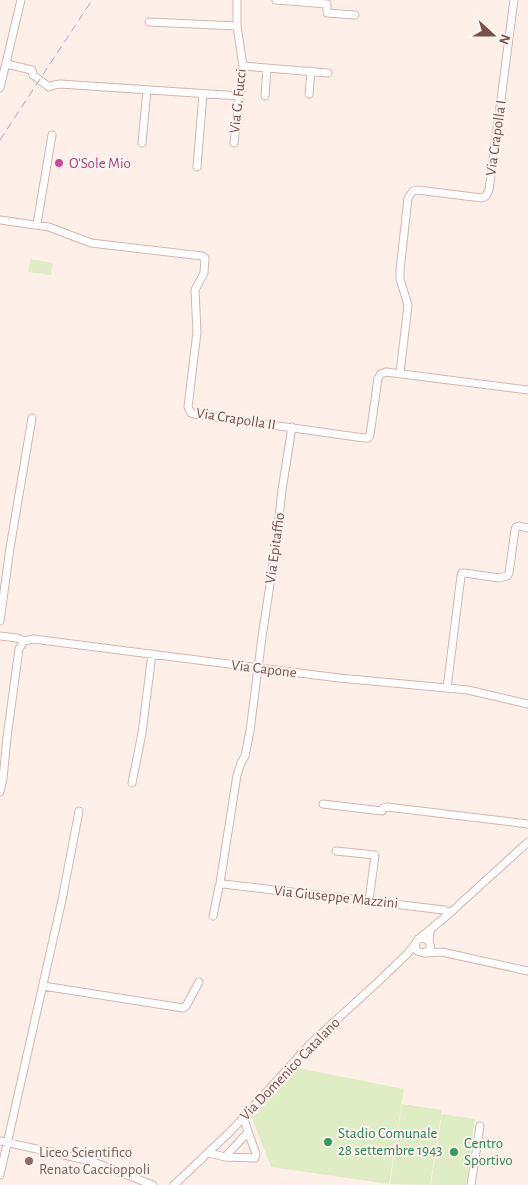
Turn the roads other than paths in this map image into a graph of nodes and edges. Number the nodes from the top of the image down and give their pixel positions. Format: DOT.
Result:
graph roads {
  1 [pos="21,0"];
  2 [pos="237,0"];
  3 [pos="276,0"];
  4 [pos="514,0"];
  5 [pos="355,15"];
  6 [pos="149,22"];
  7 [pos="237,26"];
  8 [pos="6,64"];
  9 [pos="243,66"];
  10 [pos="268,68"];
  11 [pos="311,71"];
  12 [pos="328,73"];
  13 [pos="0,88"];
  14 [pos="147,90"];
  15 [pos="203,94"];
  16 [pos="309,94"];
  17 [pos="240,96"];
  18 [pos="265,96"];
  19 [pos="52,135"];
  20 [pos="142,143"];
  21 [pos="234,143"];
  22 [pos="197,167"];
  23 [pos="0,220"];
  24 [pos="37,224"];
  25 [pos="400,373"];
  26 [pos="528,390"];
  27 [pos="32,418"];
  28 [pos="292,428"];
  29 [pos="528,528"];
  30 [pos="0,621"];
  31 [pos="0,636"];
  32 [pos="24,641"];
  33 [pos="152,654"];
  34 [pos="258,668"];
  35 [pos="447,688"];
  36 [pos="528,704"];
  37 [pos="3,737"];
  38 [pos="132,782"];
  39 [pos="1,789"];
  40 [pos="323,804"];
  41 [pos="79,811"];
  42 [pos="528,824"];
  43 [pos="528,842"];
  44 [pos="336,851"];
  45 [pos="221,883"];
  46 [pos="369,901"];
  47 [pos="450,913"];
  48 [pos="213,916"];
  49 [pos="432,929"];
  50 [pos="418,941"];
  51 [pos="430,942"];
  52 [pos="442,952"];
  53 [pos="422,953"];
  54 [pos="407,954"];
  55 [pos="528,971"];
  56 [pos="200,982"];
  57 [pos="43,986"];
  58 [pos="244,1117"];
  59 [pos="480,1126"];
  60 [pos="248,1132"];
  61 [pos="4,1142"];
  62 [pos="209,1153"];
  63 [pos="225,1156"];
  64 [pos="0,1175"];
  65 [pos="153,1185"];
  66 [pos="174,1185"];
  67 [pos="471,1185"];
  1 -- 8 [label="street"];
  2 -- 7 [label="street, Via G. Fucci"];
  3 -- 5 [label="street"];
  4 -- 25 [label="street, Via Crapolla I"];
  6 -- 7 [label="street"];
  7 -- 9 [label="street, Via G. Fucci"];
  8 -- 13 [label="street"];
  8 -- 14 [label="street"];
  9 -- 10 [label="street"];
  9 -- 17 [label="street, Via G. Fucci"];
  10 -- 11 [label="street"];
  10 -- 18 [label="street"];
  11 -- 12 [label="street"];
  11 -- 16 [label="street"];
  14 -- 15 [label="street"];
  14 -- 20 [label="street"];
  15 -- 17 [label="street"];
  15 -- 22 [label="street"];
  17 -- 21 [label="street, Via G. Fucci"];
  19 -- 24 [label="street"];
  23 -- 24 [label="street, Via Crapolla II"];
  24 -- 28 [label="street, Via Crapolla II"];
  25 -- 26 [label="street, Via Crapolla II"];
  25 -- 28 [label="street, Via Crapolla II"];
  27 -- 30 [label="street"];
  28 -- 34 [label="street, Via Epitaffio"];
  29 -- 35 [label="street"];
  31 -- 32 [label="street, Via Capone"];
  32 -- 33 [label="street, Via Capone"];
  32 -- 37 [label="street"];
  33 -- 34 [label="street, Via Capone"];
  33 -- 38 [label="street"];
  34 -- 35 [label="street, Via Capone"];
  34 -- 45 [label="street"];
  35 -- 36 [label="street, Via Capone"];
  37 -- 39 [label="street"];
  40 -- 42 [label="street"];
  41 -- 57 [label="street"];
  43 -- 47 [label="street, Via Domenico Catalano"];
  44 -- 46 [label="street"];
  45 -- 46 [label="street, Via Giuseppe Mazzini"];
  45 -- 48 [label="street"];
  46 -- 47 [label="street, Via Giuseppe Mazzini"];
  47 -- 49 [label="street, Via Domenico Catalano"];
  49 -- 50 [label="street, Via Domenico Catalano"];
  49 -- 51 [label="street"];
  50 -- 51 [label="street"];
  50 -- 53 [label="street"];
  50 -- 54 [label="street, Via Domenico Catalano"];
  51 -- 52 [label="street"];
  51 -- 53 [label="street"];
  52 -- 53 [label="street"];
  52 -- 55 [label="street"];
  53 -- 54 [label="street"];
  54 -- 58 [label="street, Via Domenico Catalano"];
  56 -- 57 [label="street"];
  57 -- 61 [label="street"];
  58 -- 60 [label="street"];
  58 -- 62 [label="street, Via Domenico Catalano"];
  59 -- 67 [label="street"];
  60 -- 63 [label="street"];
  60 -- 63 [label="street"];
  61 -- 64 [label="street"];
  61 -- 65 [label="street"];
  62 -- 63 [label="street"];
  62 -- 66 [label="street, Via Domenico Catalano"];
}
